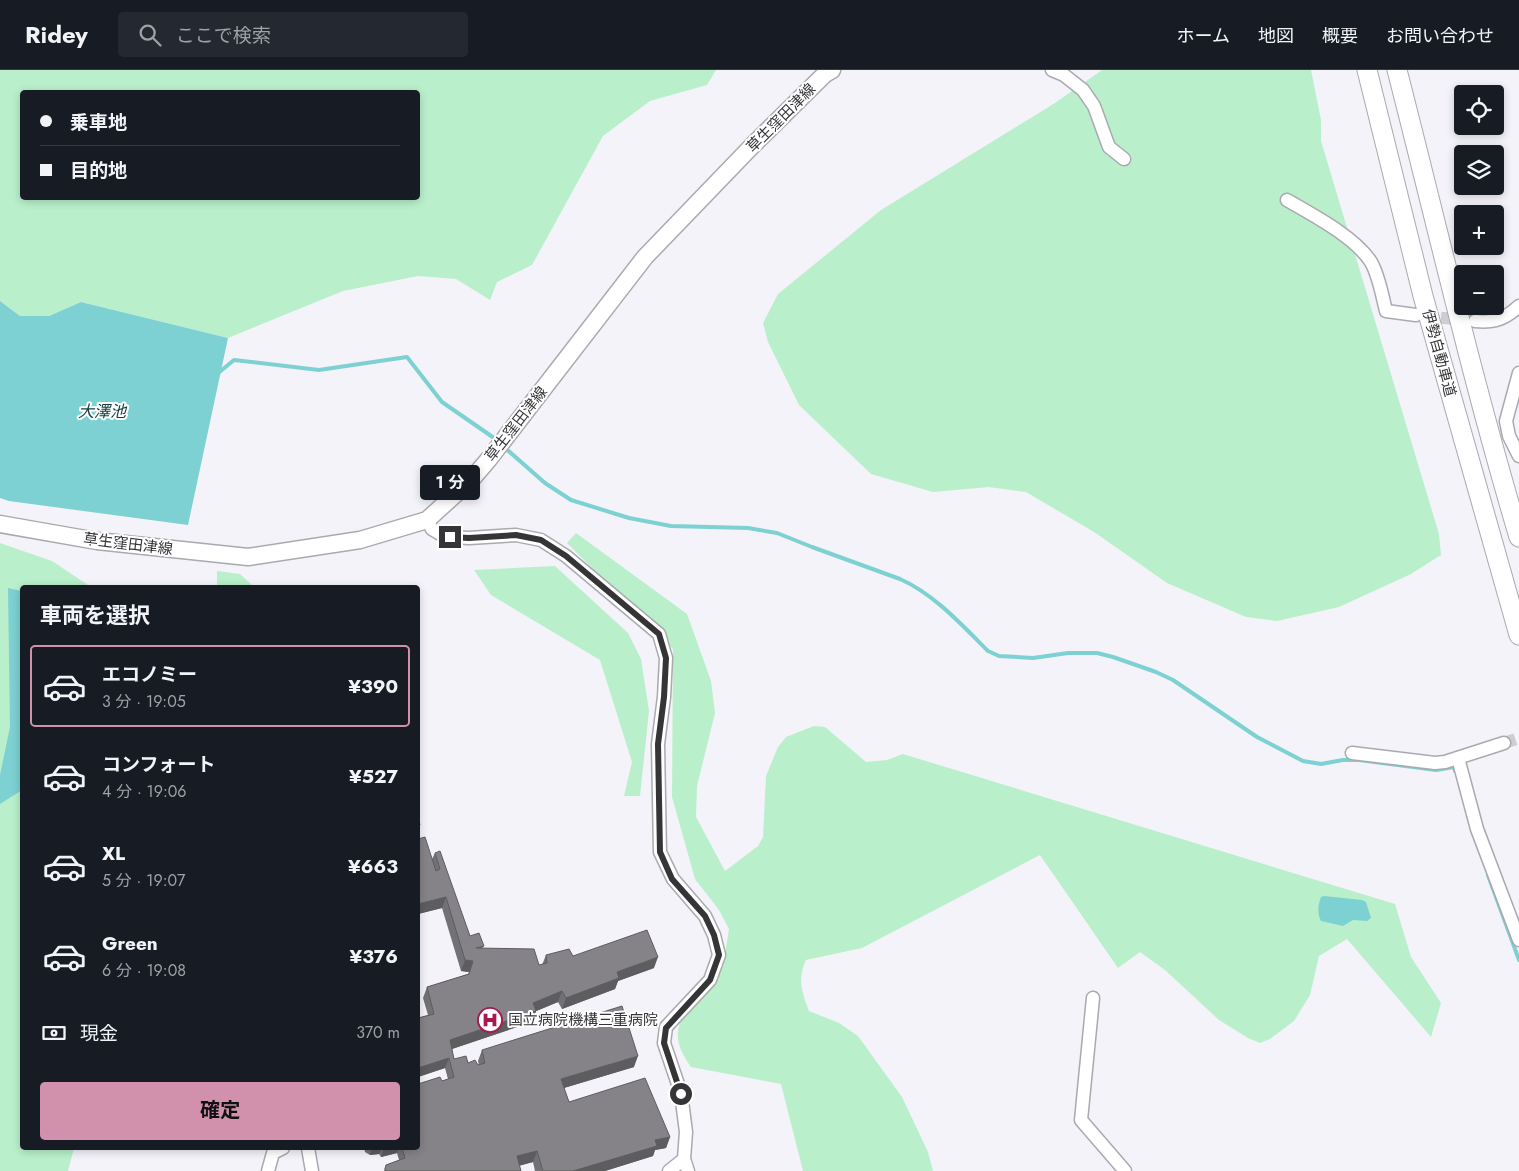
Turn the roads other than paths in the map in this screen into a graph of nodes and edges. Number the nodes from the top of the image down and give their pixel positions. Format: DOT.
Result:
graph roads {
  1 [pos="832,70"];
  2 [pos="1052,70"];
  3 [pos="1366,70"];
  4 [pos="1397,70"];
  5 [pos="1124,159"];
  6 [pos="1287,200"];
  7 [pos="1519,306"];
  8 [pos="1416,315"];
  9 [pos="1475,321"];
  10 [pos="1519,373"];
  11 [pos="1519,456"];
  12 [pos="426,520"];
  13 [pos="0,524"];
  14 [pos="1519,537"];
  15 [pos="1519,635"];
  16 [pos="1504,743"];
  17 [pos="1352,753"];
  18 [pos="1458,758"];
  19 [pos="1519,940"];
  20 [pos="1093,998"];
  21 [pos="279,1150"];
  22 [pos="308,1150"];
  23 [pos="686,1165"];
  24 [pos="268,1171"];
  25 [pos="312,1171"];
  26 [pos="669,1171"];
  27 [pos="1125,1171"];
  1 -- 12 [label="main road, 草生窪田津線"];
  2 -- 5 [label="street"];
  3 -- 15 [label="highway, 伊勢自動車道"];
  4 -- 14 [label="highway, 伊勢自動車道"];
  6 -- 8 [label="street"];
  7 -- 9 [label="street"];
  10 -- 11 [label="street"];
  12 -- 13 [label="main road, 草生窪田津線"];
  12 -- 23 [label="street"];
  16 -- 18 [label="street"];
  17 -- 18 [label="street"];
  18 -- 19 [label="street"];
  20 -- 27 [label="street"];
  21 -- 24 [label="street"];
  22 -- 25 [label="street"];
  23 -- 26 [label="street"];
}
